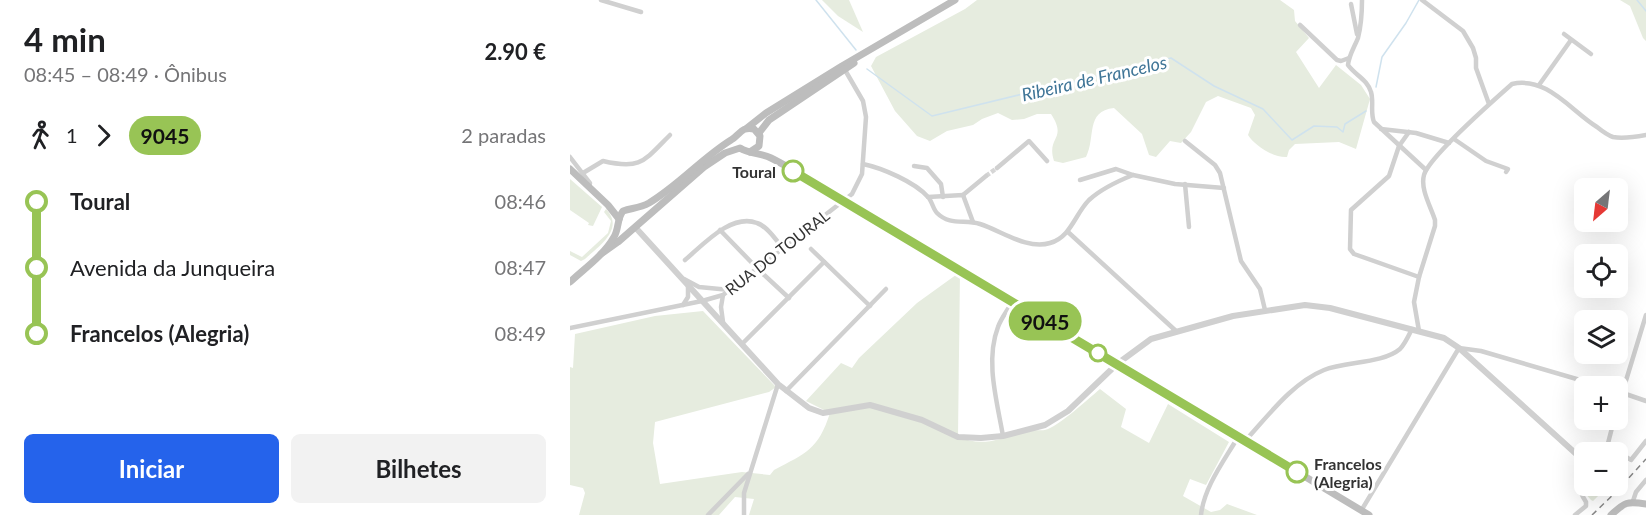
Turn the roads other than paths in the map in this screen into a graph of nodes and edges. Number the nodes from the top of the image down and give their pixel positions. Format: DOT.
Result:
graph roads {
  1 [pos="601,0"];
  2 [pos="955,0"];
  3 [pos="1362,0"];
  4 [pos="1422,0"];
  5 [pos="1351,4"];
  6 [pos="641,12"];
  7 [pos="1300,25"];
  8 [pos="1564,34"];
  9 [pos="1358,39"];
  10 [pos="1571,40"];
  11 [pos="1591,54"];
  12 [pos="862,55"];
  13 [pos="1349,58"];
  14 [pos="845,70"];
  15 [pos="1539,85"];
  16 [pos="1490,104"];
  17 [pos="747,128"];
  18 [pos="1382,129"];
  19 [pos="1409,132"];
  20 [pos="759,133"];
  21 [pos="670,135"];
  22 [pos="1646,135"];
  23 [pos="737,137"];
  24 [pos="1454,139"];
  25 [pos="1185,141"];
  26 [pos="760,142"];
  27 [pos="1449,143"];
  28 [pos="1399,146"];
  29 [pos="740,148"];
  30 [pos="749,152"];
  31 [pos="570,157"];
  32 [pos="771,158"];
  33 [pos="1047,161"];
  34 [pos="863,164"];
  35 [pos="914,166"];
  36 [pos="996,168"];
  37 [pos="570,169"];
  38 [pos="1426,170"];
  39 [pos="1506,172"];
  40 [pos="583,173"];
  41 [pos="986,176"];
  42 [pos="1133,176"];
  43 [pos="1080,180"];
  44 [pos="1185,184"];
  45 [pos="589,188"];
  46 [pos="1224,188"];
  47 [pos="963,195"];
  48 [pos="928,196"];
  49 [pos="943,197"];
  50 [pos="845,201"];
  51 [pos="608,205"];
  52 [pos="630,210"];
  53 [pos="620,220"];
  54 [pos="973,222"];
  55 [pos="635,227"];
  56 [pos="1189,227"];
  57 [pos="720,230"];
  58 [pos="1068,232"];
  59 [pos="778,242"];
  60 [pos="811,249"];
  61 [pos="601,254"];
  62 [pos="685,260"];
  63 [pos="824,262"];
  64 [pos="753,264"];
  65 [pos="762,273"];
  66 [pos="1419,277"];
  67 [pos="682,278"];
  68 [pos="570,282"];
  69 [pos="688,285"];
  70 [pos="730,290"];
  71 [pos="886,290"];
  72 [pos="723,295"];
  73 [pos="789,298"];
  74 [pos="702,301"];
  75 [pos="1012,302"];
  76 [pos="682,306"];
  77 [pos="870,306"];
  78 [pos="1265,310"];
  79 [pos="1646,315"];
  80 [pos="723,324"];
  81 [pos="570,328"];
  82 [pos="1416,330"];
  83 [pos="1176,331"];
  84 [pos="742,344"];
  85 [pos="1459,348"];
  86 [pos="1117,364"];
  87 [pos="1625,376"];
  88 [pos="1574,378"];
  89 [pos="778,384"];
  90 [pos="786,391"];
  91 [pos="1628,395"];
  92 [pos="1646,401"];
  93 [pos="1003,436"];
  94 [pos="1238,436"];
  95 [pos="1245,441"];
  96 [pos="1646,441"];
  97 [pos="1574,453"];
  98 [pos="1628,458"];
  99 [pos="750,471"];
  100 [pos="1646,480"];
  101 [pos="1582,496"];
  102 [pos="1633,501"];
  103 [pos="1646,504"];
  104 [pos="1361,511"];
  105 [pos="708,515"];
  106 [pos="744,515"];
  107 [pos="1201,515"];
  108 [pos="1369,515"];
  109 [pos="1575,515"];
  110 [pos="1611,515"];
  1 -- 6 [label="street"];
  2 -- 12 [label="main road"];
  3 -- 9 [label="street"];
  4 -- 16 [label="street"];
  5 -- 9 [label="street"];
  7 -- 13 [label="street"];
  8 -- 10 [label="street"];
  9 -- 13 [label="street"];
  10 -- 11 [label="street"];
  10 -- 15 [label="street"];
  12 -- 14 [label="main road"];
  12 -- 17 [label="main road"];
  13 -- 18 [label="street"];
  14 -- 20 [label="main road"];
  14 -- 34 [label="street, RUA DO TOURAL"];
  15 -- 16 [label="street"];
  15 -- 22 [label="street"];
  16 -- 24 [label="street"];
  17 -- 20 [label="main road"];
  17 -- 23 [label="main road"];
  18 -- 19 [label="street"];
  18 -- 28 [label="street"];
  19 -- 27 [label="street"];
  19 -- 28 [label="street"];
  20 -- 26 [label="main road"];
  21 -- 40 [label="street"];
  23 -- 29 [label="main road"];
  23 -- 52 [label="main road"];
  24 -- 27 [label="street"];
  24 -- 39 [label="street"];
  25 -- 46 [label="street"];
  26 -- 30 [label="main road"];
  26 -- 32 [label="main road"];
  27 -- 38 [label="street"];
  28 -- 38 [label="street"];
  28 -- 66 [label="street"];
  29 -- 30 [label="main road"];
  29 -- 55 [label="main road"];
  30 -- 32 [label="main road"];
  31 -- 40 [label="street"];
  32 -- 50 [label="main road"];
  33 -- 36 [label="street"];
  34 -- 48 [label="street"];
  34 -- 50 [label="street, RUA DO TOURAL"];
  35 -- 49 [label="street"];
  37 -- 45 [label="main road"];
  38 -- 66 [label="street"];
  40 -- 45 [label="street"];
  41 -- 47 [label="street"];
  42 -- 43 [label="street"];
  42 -- 44 [label="street"];
  42 -- 58 [label="street"];
  44 -- 46 [label="street"];
  44 -- 56 [label="street"];
  45 -- 51 [label="main road"];
  46 -- 78 [label="street"];
  47 -- 49 [label="street"];
  47 -- 54 [label="street"];
  48 -- 49 [label="street"];
  48 -- 54 [label="street"];
  50 -- 70 [label="street, RUA DO TOURAL"];
  50 -- 75 [label="main road"];
  51 -- 52 [label="main road"];
  51 -- 53 [label="main road"];
  52 -- 53 [label="main road"];
  52 -- 55 [label="main road"];
  53 -- 55 [label="main road"];
  53 -- 61 [label="main road"];
  54 -- 58 [label="street"];
  55 -- 61 [label="main road"];
  55 -- 67 [label="street"];
  57 -- 59 [label="street"];
  57 -- 62 [label="street"];
  57 -- 64 [label="street"];
  58 -- 83 [label="street"];
  60 -- 63 [label="street"];
  61 -- 68 [label="main road"];
  63 -- 73 [label="street"];
  63 -- 77 [label="street"];
  65 -- 73 [label="street"];
  66 -- 82 [label="street"];
  67 -- 69 [label="street"];
  67 -- 70 [label="street"];
  69 -- 74 [label="street"];
  69 -- 76 [label="street"];
  70 -- 72 [label="street, RUA DO TOURAL"];
  71 -- 77 [label="street"];
  72 -- 74 [label="street, RUA DO TOURAL"];
  72 -- 80 [label="street"];
  73 -- 84 [label="street"];
  74 -- 76 [label="street, RUA DO TOURAL"];
  74 -- 80 [label="street"];
  75 -- 86 [label="main road"];
  75 -- 93 [label="street"];
  76 -- 81 [label="street, RUA DO TOURAL"];
  77 -- 90 [label="street"];
  78 -- 82 [label="street"];
  78 -- 83 [label="street"];
  79 -- 87 [label="street"];
  80 -- 84 [label="street"];
  82 -- 85 [label="street"];
  82 -- 95 [label="street"];
  83 -- 86 [label="street"];
  84 -- 89 [label="street"];
  85 -- 88 [label="street"];
  85 -- 97 [label="street"];
  85 -- 104 [label="street"];
  86 -- 93 [label="street"];
  86 -- 94 [label="main road"];
  89 -- 90 [label="street"];
  89 -- 99 [label="street"];
  90 -- 93 [label="street"];
  91 -- 92 [label="street"];
  94 -- 95 [label="main road"];
  94 -- 107 [label="street"];
  95 -- 104 [label="main road"];
  96 -- 98 [label="street"];
  99 -- 105 [label="street"];
  99 -- 106 [label="street"];
  100 -- 102 [label="street"];
  101 -- 109 [label="street"];
  102 -- 103 [label="main road"];
  102 -- 110 [label="main road"];
  104 -- 108 [label="main road"];
}
